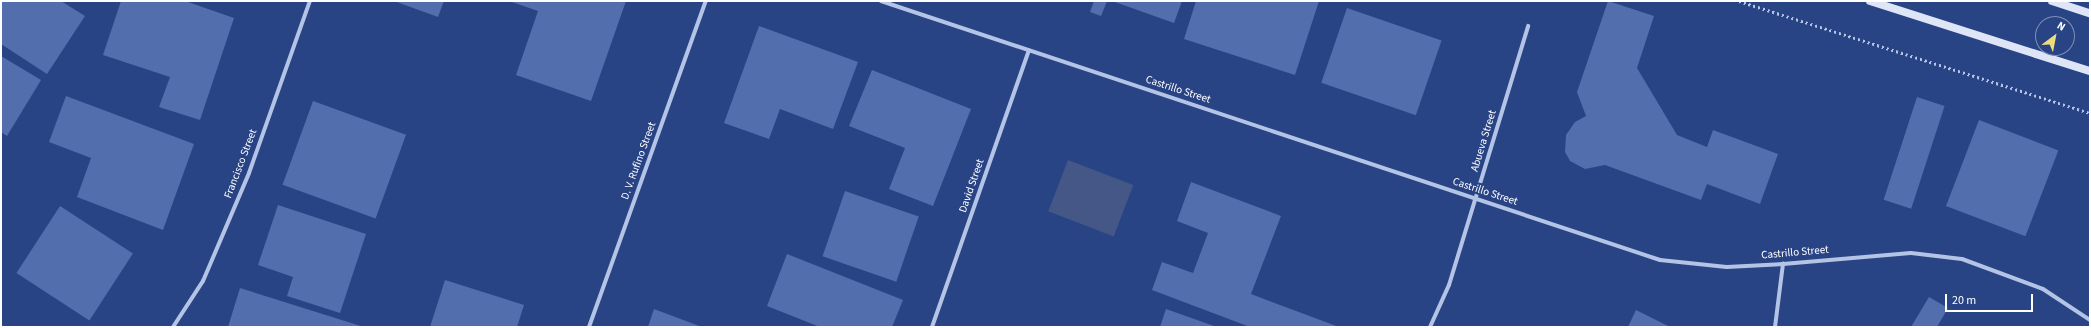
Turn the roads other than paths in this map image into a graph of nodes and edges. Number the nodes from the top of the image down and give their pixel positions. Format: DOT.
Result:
graph roads {
  1 [pos="310,1"];
  2 [pos="706,1"];
  3 [pos="882,1"];
  4 [pos="1870,1"];
  5 [pos="2052,1"];
  6 [pos="2090,13"];
  7 [pos="1528,26"];
  8 [pos="1029,50"];
  9 [pos="2090,71"];
  10 [pos="1476,198"];
  11 [pos="1783,264"];
  12 [pos="2090,320"];
  13 [pos="173,327"];
  14 [pos="589,327"];
  15 [pos="932,327"];
  16 [pos="1430,327"];
  17 [pos="1775,327"];
  1 -- 13 [label="street, Francisco Street"];
  2 -- 14 [label="street, D. V. Rufino Street"];
  3 -- 8 [label="street, Castrillo Street"];
  4 -- 9 [label="street"];
  5 -- 6 [label="street"];
  7 -- 10 [label="street, Abueva Street"];
  8 -- 10 [label="street, Castrillo Street"];
  8 -- 15 [label="street, David Street"];
  10 -- 11 [label="street, Castrillo Street"];
  10 -- 16 [label="street, Abueva Street"];
  11 -- 12 [label="street, Castrillo Street"];
  11 -- 17 [label="street"];
}
